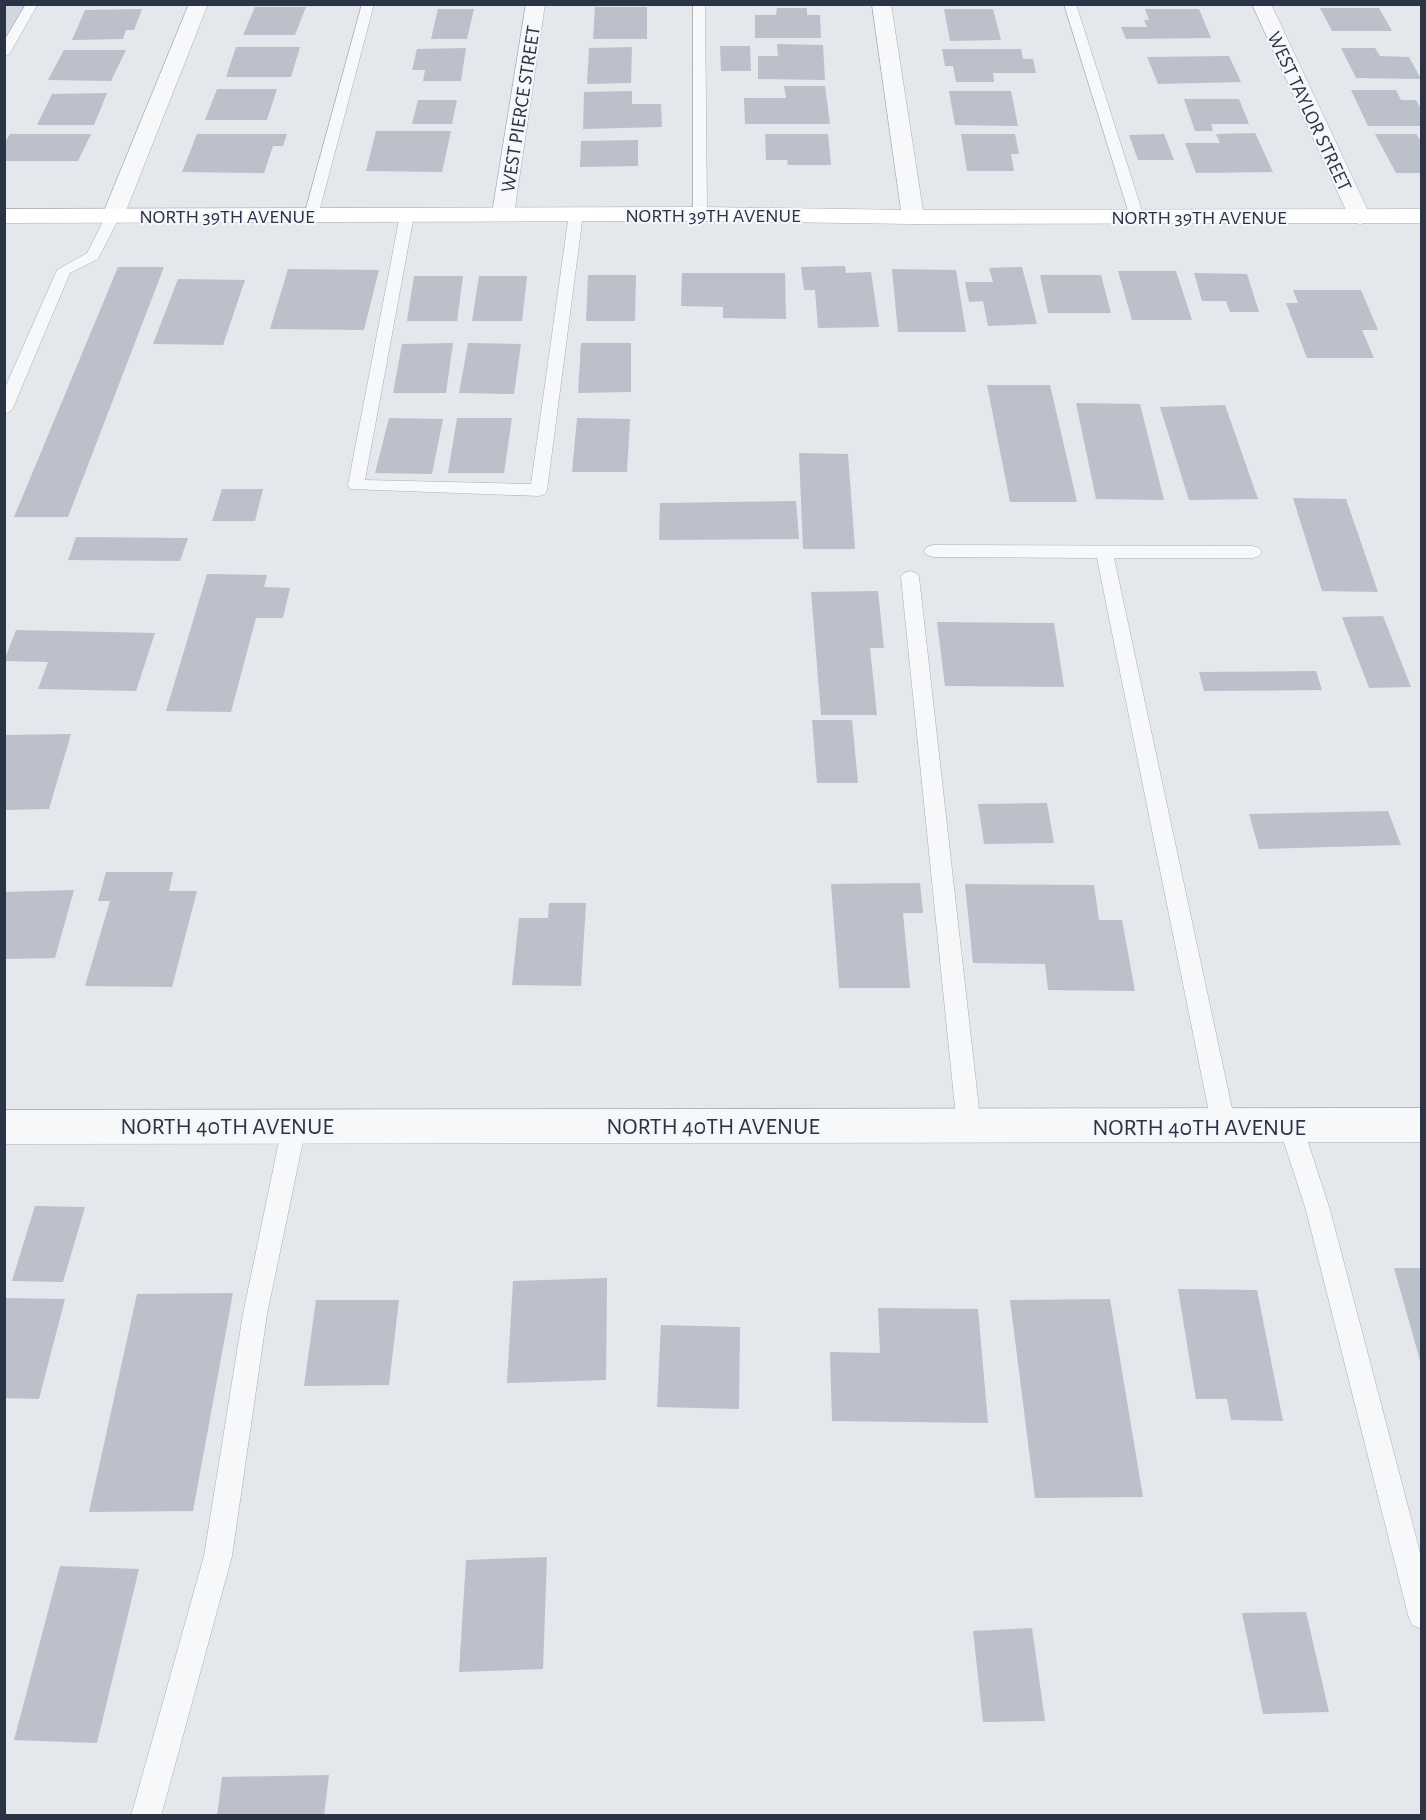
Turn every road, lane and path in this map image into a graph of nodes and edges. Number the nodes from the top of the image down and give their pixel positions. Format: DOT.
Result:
graph roads {
  1 [pos="32,4"];
  2 [pos="199,4"];
  3 [pos="368,4"];
  4 [pos="536,4"];
  5 [pos="699,4"];
  6 [pos="880,4"];
  7 [pos="1070,4"];
  8 [pos="1261,4"];
  9 [pos="4,54"];
  10 [pos="504,214"];
  11 [pos="576,214"];
  12 [pos="700,214"];
  13 [pos="407,215"];
  14 [pos="4,216"];
  15 [pos="113,216"];
  16 [pos="311,216"];
  17 [pos="1422,216"];
  18 [pos="913,217"];
  19 [pos="1137,217"];
  20 [pos="1360,217"];
  21 [pos="4,410"];
  22 [pos="933,551"];
  23 [pos="1104,552"];
  24 [pos="1253,552"];
  25 [pos="910,577"];
  26 [pos="1422,1125"];
  27 [pos="4,1127"];
  28 [pos="294,1127"];
  29 [pos="969,1127"];
  30 [pos="1224,1127"];
  31 [pos="1291,1127"];
  32 [pos="1422,1615"];
  33 [pos="146,1815"];
  1 -- 9 [label="lane"];
  2 -- 15 [label="street"];
  3 -- 16 [label="lane"];
  4 -- 10 [label="street, WEST PIERCE STREET"];
  5 -- 12 [label="lane"];
  6 -- 18 [label="street"];
  7 -- 19 [label="lane"];
  8 -- 20 [label="street, WEST TAYLOR STREET"];
  10 -- 11 [label="street, NORTH 39TH AVENUE"];
  10 -- 13 [label="street, NORTH 39TH AVENUE"];
  11 -- 12 [label="street, NORTH 39TH AVENUE"];
  11 -- 13 [label="lane"];
  12 -- 18 [label="street, NORTH 39TH AVENUE"];
  13 -- 16 [label="street, NORTH 39TH AVENUE"];
  14 -- 15 [label="street, NORTH 39TH AVENUE"];
  15 -- 16 [label="street, NORTH 39TH AVENUE"];
  15 -- 21 [label="lane"];
  17 -- 20 [label="street, NORTH 39TH AVENUE"];
  18 -- 19 [label="street, NORTH 39TH AVENUE"];
  19 -- 20 [label="street, NORTH 39TH AVENUE"];
  22 -- 23 [label="lane"];
  23 -- 24 [label="lane"];
  23 -- 30 [label="lane"];
  25 -- 29 [label="lane"];
  26 -- 31 [label="street, NORTH 40TH AVENUE"];
  27 -- 28 [label="street, NORTH 40TH AVENUE"];
  28 -- 29 [label="street, NORTH 40TH AVENUE"];
  28 -- 33 [label="lane"];
  29 -- 30 [label="street, NORTH 40TH AVENUE"];
  30 -- 31 [label="street, NORTH 40TH AVENUE"];
  31 -- 32 [label="lane"];
}
